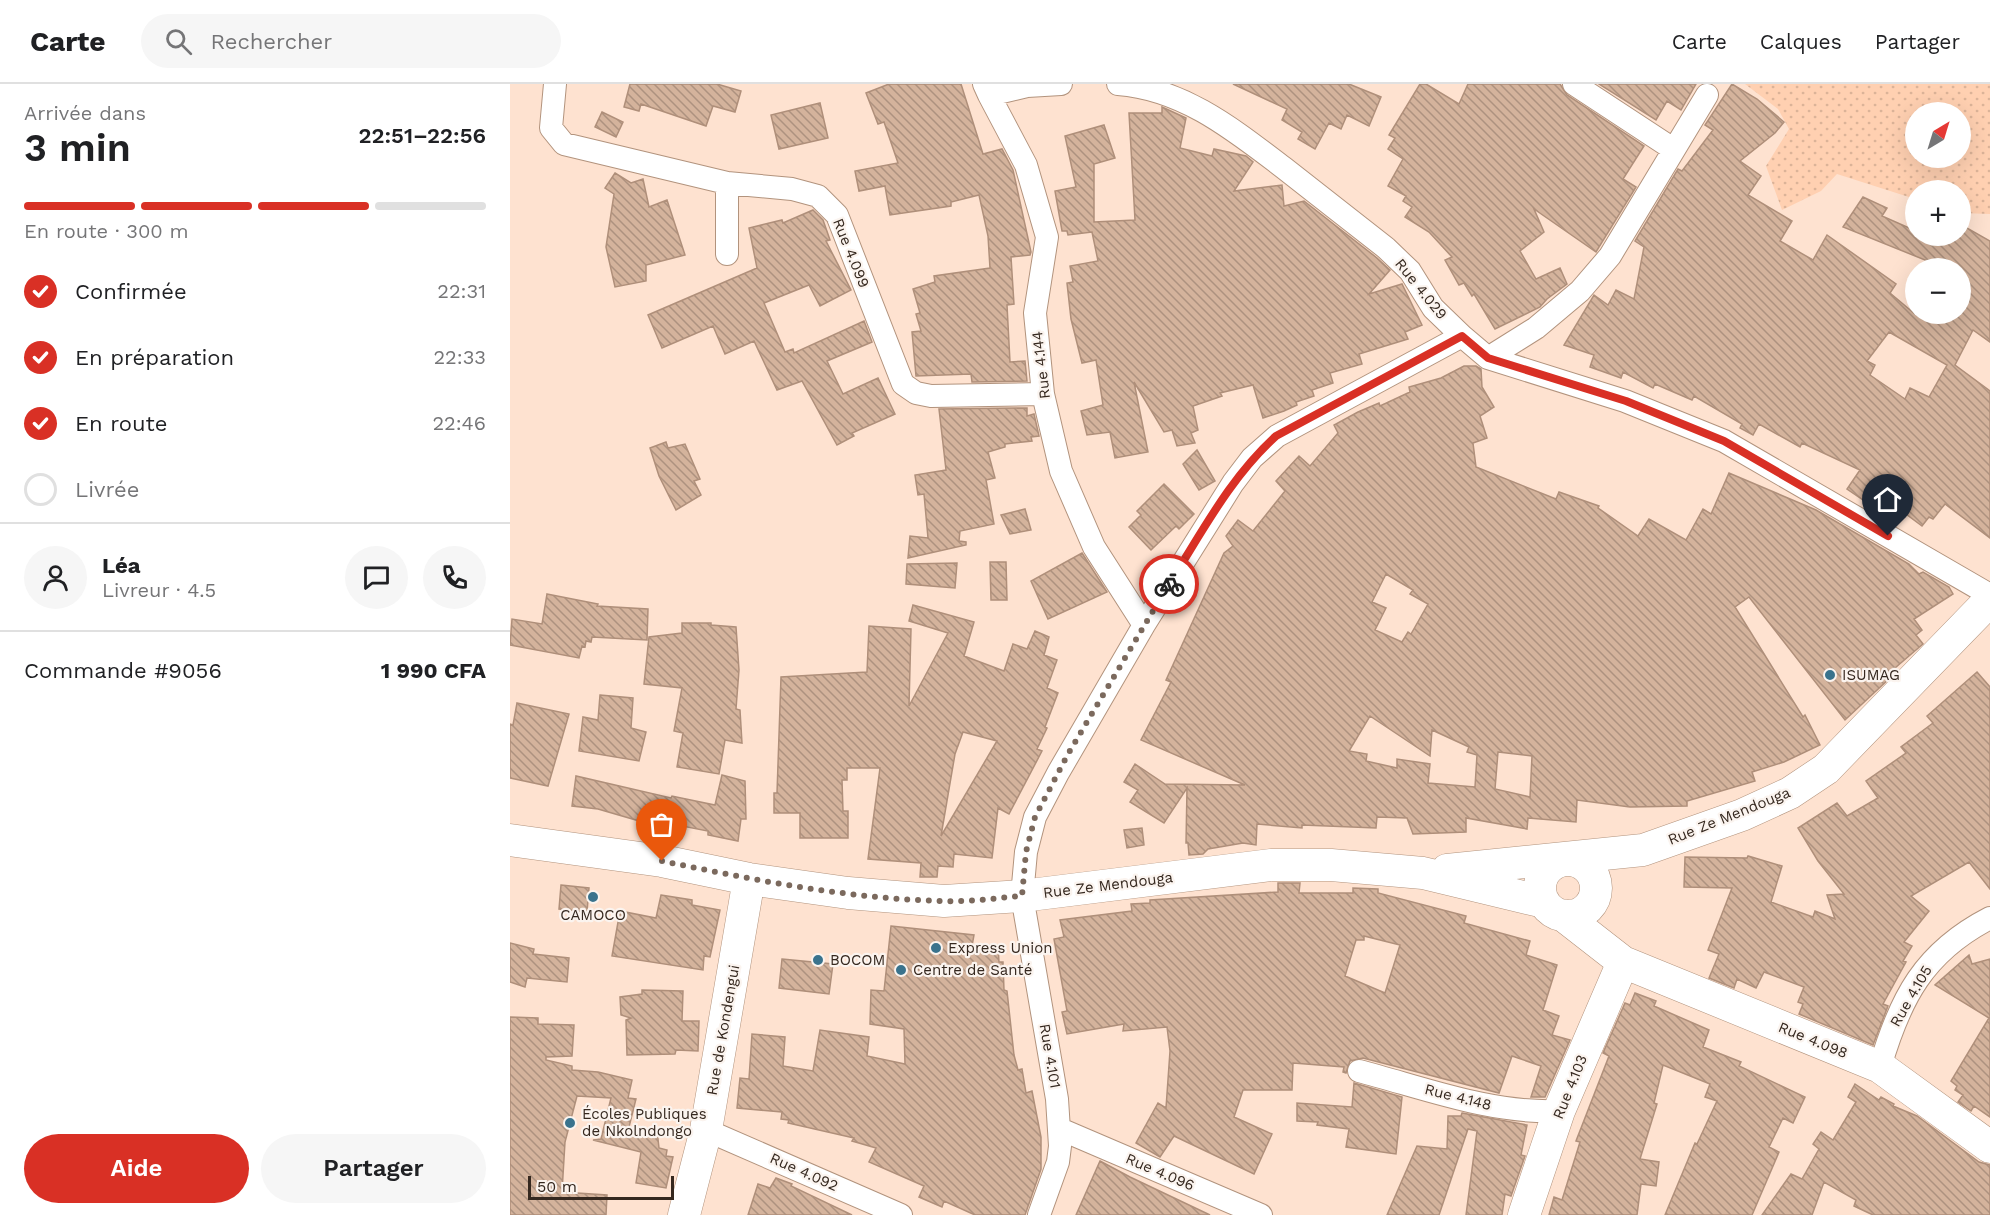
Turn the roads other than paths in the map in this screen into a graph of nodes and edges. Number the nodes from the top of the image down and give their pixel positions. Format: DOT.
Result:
graph roads {
  1 [pos="555,84"];
  2 [pos="1061,84"];
  3 [pos="1118,84"];
  4 [pos="1574,84"];
  5 [pos="986,89"];
  6 [pos="1707,95"];
  7 [pos="1673,149"];
  8 [pos="727,183"];
  9 [pos="727,254"];
  10 [pos="1462,336"];
  11 [pos="1488,358"];
  12 [pos="1043,394"];
  13 [pos="1990,596"];
  14 [pos="1990,600"];
  15 [pos="1144,625"];
  16 [pos="510,840"];
  17 [pos="1643,850"];
  18 [pos="1563,860"];
  19 [pos="1423,873"];
  20 [pos="749,879"];
  21 [pos="1022,896"];
  22 [pos="1572,906"];
  23 [pos="1990,918"];
  24 [pos="1622,961"];
  25 [pos="1880,1067"];
  26 [pos="1359,1071"];
  27 [pos="1559,1111"];
  28 [pos="1060,1129"];
  29 [pos="706,1130"];
  30 [pos="1990,1148"];
  31 [pos="684,1215"];
  32 [pos="901,1215"];
  33 [pos="1039,1215"];
  34 [pos="1261,1215"];
  35 [pos="1524,1215"];
  1 -- 8 [label="street, Rue 4.099"];
  2 -- 5 [label="street"];
  3 -- 10 [label="street, Rue 4.029"];
  4 -- 7 [label="street"];
  5 -- 12 [label="street, Rue 4.144"];
  6 -- 7 [label="street"];
  7 -- 11 [label="street"];
  8 -- 9 [label="street"];
  8 -- 12 [label="street, Rue 4.099"];
  10 -- 11 [label="street, Rue 4.029"];
  10 -- 15 [label="street"];
  11 -- 13 [label="street"];
  12 -- 15 [label="street, Rue 4.144"];
  14 -- 17 [label="main road, Rue Ze Mendouga"];
  15 -- 21 [label="street"];
  16 -- 20 [label="main road, Rue Ze Mendouga"];
  17 -- 18 [label="main road, Rue Ze Mendouga"];
  17 -- 22 [label="main road, Rue Ze Mendouga"];
  18 -- 19 [label="main road, Rue Ze Mendouga"];
  18 -- 22 [label="main road"];
  18 -- 22 [label="main road"];
  19 -- 21 [label="main road, Rue Ze Mendouga"];
  19 -- 22 [label="main road, Rue Ze Mendouga"];
  20 -- 21 [label="main road, Rue Ze Mendouga"];
  20 -- 29 [label="main road, Rue de Kondengui"];
  21 -- 28 [label="street, Rue 4.101"];
  22 -- 24 [label="main road"];
  23 -- 25 [label="street, Rue 4.105"];
  24 -- 25 [label="main road, Rue 4.098"];
  24 -- 27 [label="main road, Rue 4.103"];
  25 -- 30 [label="main road, Rue 4.098"];
  26 -- 27 [label="street, Rue 4.148"];
  27 -- 35 [label="main road, Rue 4.103"];
  28 -- 33 [label="street, Rue 4.101"];
  28 -- 34 [label="street, Rue 4.096"];
  29 -- 31 [label="main road, Rue de Kondengui"];
  29 -- 32 [label="street, Rue 4.092"];
}
